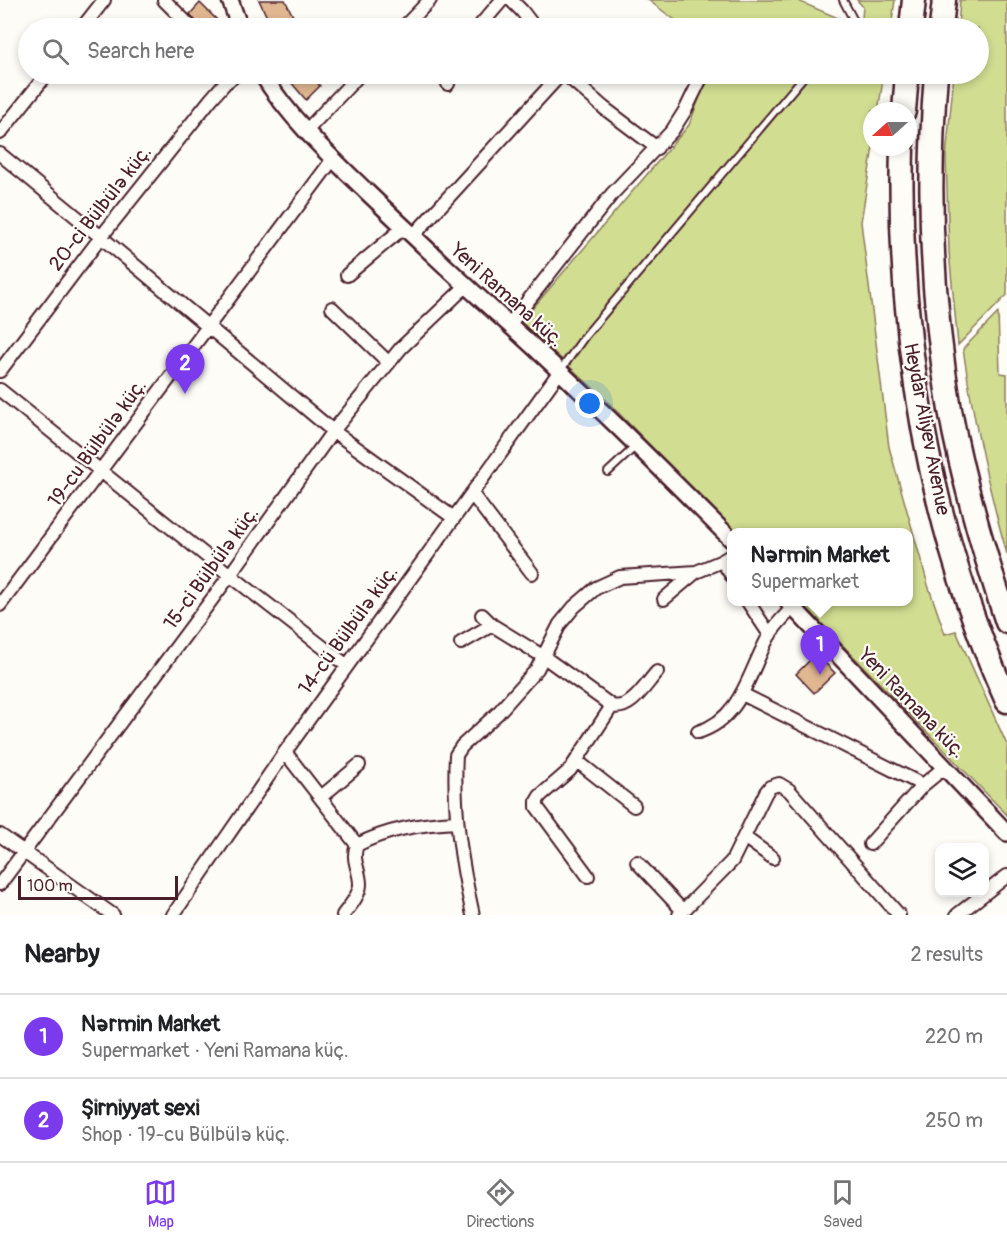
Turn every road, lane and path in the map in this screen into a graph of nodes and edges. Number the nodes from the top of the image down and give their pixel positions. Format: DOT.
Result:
graph roads {
  1 [pos="104,0"];
  2 [pos="164,0"];
  3 [pos="230,0"];
  4 [pos="430,0"];
  5 [pos="502,0"];
  6 [pos="511,0"];
  7 [pos="843,0"];
  8 [pos="914,0"];
  9 [pos="944,0"];
  10 [pos="90,18"];
  11 [pos="182,18"];
  12 [pos="236,18"];
  13 [pos="413,18"];
  14 [pos="487,18"];
  15 [pos="527,18"];
  16 [pos="852,18"];
  17 [pos="912,18"];
  18 [pos="942,18"];
  19 [pos="38,84"];
  20 [pos="225,84"];
  21 [pos="269,84"];
  22 [pos="351,84"];
  23 [pos="553,84"];
  24 [pos="575,84"];
  25 [pos="698,84"];
  26 [pos="798,84"];
  27 [pos="906,84"];
  28 [pos="935,84"];
  29 [pos="905,102"];
  30 [pos="306,131"];
  31 [pos="0,133"];
  32 [pos="657,148"];
  33 [pos="0,154"];
  34 [pos="902,156"];
  35 [pos="333,159"];
  36 [pos="408,232"];
  37 [pos="102,237"];
  38 [pos="347,275"];
  39 [pos="466,286"];
  40 [pos="332,308"];
  41 [pos="207,325"];
  42 [pos="509,325"];
  43 [pos="389,363"];
  44 [pos="0,371"];
  45 [pos="560,371"];
  46 [pos="0,390"];
  47 [pos="333,431"];
  48 [pos="637,445"];
  49 [pos="101,471"];
  50 [pos="608,472"];
  51 [pos="472,494"];
  52 [pos="454,518"];
  53 [pos="727,535"];
  54 [pos="727,558"];
  55 [pos="696,572"];
  56 [pos="532,573"];
  57 [pos="230,575"];
  58 [pos="664,600"];
  59 [pos="0,605"];
  60 [pos="751,606"];
  61 [pos="789,606"];
  62 [pos="792,606"];
  63 [pos="482,615"];
  64 [pos="1007,622"];
  65 [pos="492,625"];
  66 [pos="770,635"];
  67 [pos="461,643"];
  68 [pos="544,657"];
  69 [pos="346,665"];
  70 [pos="657,672"];
  71 [pos="742,694"];
  72 [pos="1007,701"];
  73 [pos="612,706"];
  74 [pos="698,732"];
  75 [pos="285,752"];
  76 [pos="577,761"];
  77 [pos="359,765"];
  78 [pos="945,767"];
  79 [pos="923,785"];
  80 [pos="321,797"];
  81 [pos="634,806"];
  82 [pos="456,822"];
  83 [pos="1007,833"];
  84 [pos="0,836"];
  85 [pos="744,837"];
  86 [pos="870,844"];
  87 [pos="357,845"];
  88 [pos="24,852"];
  89 [pos="773,858"];
  90 [pos="637,862"];
  91 [pos="588,876"];
  92 [pos="1007,876"];
  93 [pos="0,884"];
  94 [pos="681,913"];
  95 [pos="113,915"];
  96 [pos="173,915"];
  97 [pos="343,915"];
  98 [pos="473,915"];
  99 [pos="899,915"];
  100 [pos="957,915"];
  1 -- 10 [label="street"];
  2 -- 11 [label="street"];
  3 -- 12 [label="street"];
  4 -- 13 [label="street"];
  5 -- 14 [label="street"];
  6 -- 15 [label="street"];
  7 -- 16 [label="lane"];
  8 -- 17 [label="highway"];
  9 -- 18 [label="highway"];
  19 -- 31 [label="street"];
  20 -- 37 [label="street, 20-ci Bülbülə küç."];
  21 -- 30 [label="street, Yeni Ramana küç."];
  22 -- 30 [label="street"];
  23 -- 36 [label="street"];
  24 -- 32 [label="street"];
  25 -- 32 [label="street"];
  26 -- 45 [label="lane"];
  27 -- 29 [label="highway"];
  28 -- 64 [label="highway, Heydar Aliyev Avenue"];
  30 -- 35 [label="street, Yeni Ramana küç."];
  32 -- 42 [label="street"];
  33 -- 37 [label="street"];
  34 -- 72 [label="highway, Heydar Aliyev Avenue"];
  35 -- 36 [label="street, Yeni Ramana küç."];
  35 -- 41 [label="street, 19-cu Bülbülə küç."];
  36 -- 38 [label="street"];
  36 -- 39 [label="street, Yeni Ramana küç."];
  37 -- 41 [label="street"];
  37 -- 44 [label="street, 20-ci Bülbülə küç."];
  39 -- 42 [label="street, Yeni Ramana küç."];
  39 -- 43 [label="street, 15-ci Bülbülə küç."];
  40 -- 43 [label="street"];
  41 -- 47 [label="street"];
  41 -- 49 [label="street, 19-cu Bülbülə küç."];
  42 -- 45 [label="street, Yeni Ramana küç."];
  43 -- 47 [label="street, 15-ci Bülbülə küç."];
  45 -- 48 [label="street, Yeni Ramana küç."];
  45 -- 51 [label="street, 14-cü Bülbülə küç."];
  46 -- 49 [label="street"];
  47 -- 52 [label="street"];
  47 -- 57 [label="street, 15-ci Bülbülə küç."];
  48 -- 50 [label="lane"];
  48 -- 53 [label="street, Yeni Ramana küç."];
  49 -- 57 [label="street"];
  49 -- 59 [label="street, 19-cu Bülbülə küç."];
  51 -- 52 [label="street, 14-cü Bülbülə küç."];
  51 -- 56 [label="street"];
  52 -- 69 [label="street, 14-cü Bülbülə küç."];
  54 -- 55 [label="street"];
  55 -- 58 [label="street"];
  55 -- 68 [label="street"];
  57 -- 69 [label="street"];
  57 -- 88 [label="street, 15-ci Bülbülə küç."];
  60 -- 66 [label="street"];
  61 -- 66 [label="street"];
  62 -- 78 [label="street, Yeni Ramana küç."];
  63 -- 65 [label="street"];
  65 -- 67 [label="street"];
  65 -- 68 [label="street"];
  66 -- 71 [label="street"];
  68 -- 73 [label="street"];
  68 -- 82 [label="street"];
  69 -- 75 [label="street, 14-cü Bülbülə küç."];
  70 -- 73 [label="street"];
  71 -- 74 [label="street"];
  71 -- 79 [label="street"];
  73 -- 76 [label="street"];
  75 -- 80 [label="street"];
  75 -- 96 [label="street, 14-cü Bülbülə küç."];
  76 -- 81 [label="street"];
  76 -- 91 [label="street"];
  77 -- 80 [label="street"];
  78 -- 79 [label="street"];
  78 -- 83 [label="street, Yeni Ramana küç."];
  79 -- 86 [label="street"];
  80 -- 87 [label="street"];
  82 -- 87 [label="street"];
  82 -- 98 [label="street"];
  84 -- 88 [label="street"];
  85 -- 89 [label="street"];
  85 -- 94 [label="street"];
  85 -- 99 [label="street"];
  87 -- 97 [label="street"];
  88 -- 93 [label="street, 15-ci Bülbülə küç."];
  88 -- 95 [label="street"];
  90 -- 94 [label="street"];
  92 -- 100 [label="street"];
}
